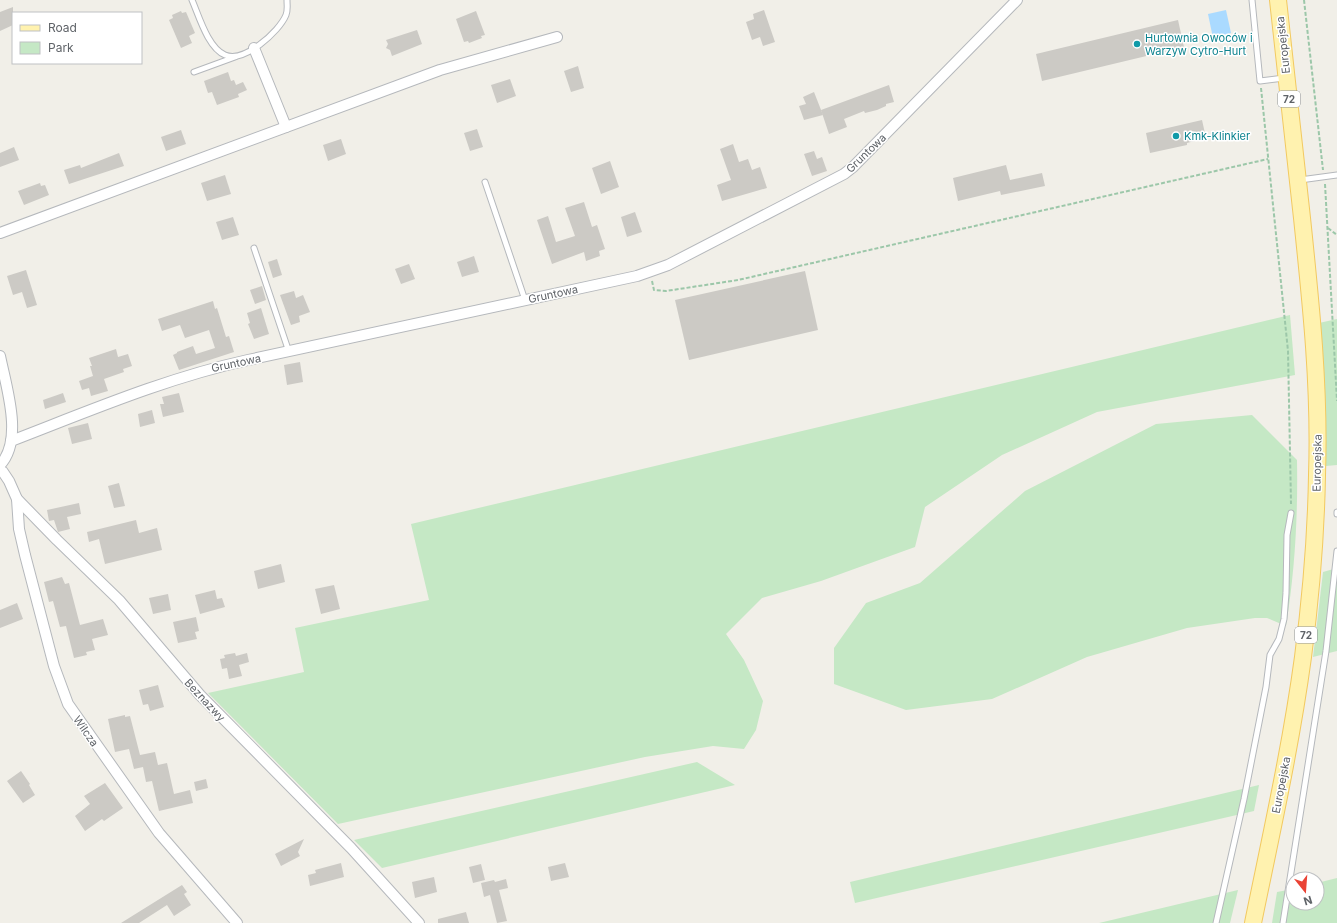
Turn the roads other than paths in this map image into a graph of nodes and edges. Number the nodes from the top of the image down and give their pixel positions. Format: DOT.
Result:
graph roads {
  1 [pos="192,0"];
  2 [pos="287,0"];
  3 [pos="1017,0"];
  4 [pos="1252,0"];
  5 [pos="1278,0"];
  6 [pos="557,37"];
  7 [pos="254,48"];
  8 [pos="240,55"];
  9 [pos="194,72"];
  10 [pos="1287,77"];
  11 [pos="286,127"];
  12 [pos="1337,175"];
  13 [pos="1298,180"];
  14 [pos="485,182"];
  15 [pos="0,233"];
  16 [pos="254,248"];
  17 [pos="525,300"];
  18 [pos="289,352"];
  19 [pos="0,356"];
  20 [pos="11,441"];
  21 [pos="0,465"];
  22 [pos="0,470"];
  23 [pos="17,499"];
  24 [pos="1291,512"];
  25 [pos="1337,551"];
  26 [pos="237,923"];
  27 [pos="419,923"];
  28 [pos="1216,923"];
  29 [pos="1253,923"];
  30 [pos="1283,923"];
  1 -- 8 [label="lane"];
  2 -- 7 [label="lane"];
  3 -- 17 [label="street, Gruntowa"];
  4 -- 10 [label="lane"];
  5 -- 10 [label="main road, Europejska / 72"];
  6 -- 11 [label="street"];
  7 -- 8 [label="lane"];
  7 -- 11 [label="street"];
  8 -- 9 [label="lane"];
  10 -- 13 [label="main road, Europejska / 72"];
  11 -- 15 [label="street"];
  12 -- 13 [label="lane"];
  13 -- 29 [label="main road, Europejska / 72"];
  14 -- 17 [label="lane"];
  16 -- 18 [label="lane"];
  17 -- 18 [label="street, Gruntowa"];
  18 -- 20 [label="street, Gruntowa"];
  19 -- 20 [label="street"];
  20 -- 21 [label="street"];
  22 -- 23 [label="street, Beznazwy"];
  23 -- 26 [label="street, Wilcza"];
  23 -- 27 [label="street, Beznazwy"];
  24 -- 28 [label="lane"];
  25 -- 30 [label="lane"];
}
